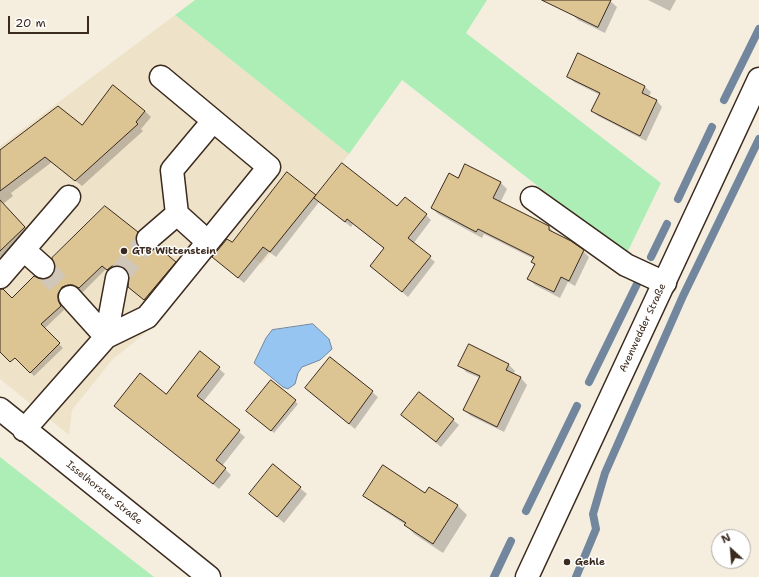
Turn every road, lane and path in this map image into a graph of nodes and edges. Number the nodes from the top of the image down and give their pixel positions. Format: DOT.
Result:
graph roads {
  1 [pos="161,77"];
  2 [pos="759,79"];
  3 [pos="213,121"];
  4 [pos="69,197"];
  5 [pos="532,198"];
  6 [pos="177,214"];
  7 [pos="148,239"];
  8 [pos="208,242"];
  9 [pos="24,250"];
  10 [pos="43,268"];
  11 [pos="0,277"];
  12 [pos="117,278"];
  13 [pos="665,283"];
  14 [pos="70,297"];
  15 [pos="106,337"];
  16 [pos="0,409"];
  17 [pos="24,430"];
  18 [pos="209,577"];
  19 [pos="527,577"];
  1 -- 3 [label="main road"];
  2 -- 13 [label="main road, Avenwedder Straße"];
  3 -- 6 [label="main road"];
  3 -- 8 [label="main road"];
  4 -- 9 [label="main road"];
  5 -- 13 [label="main road"];
  6 -- 7 [label="main road"];
  6 -- 8 [label="main road"];
  8 -- 15 [label="main road"];
  9 -- 10 [label="main road"];
  9 -- 11 [label="main road"];
  12 -- 15 [label="main road"];
  13 -- 19 [label="main road, Avenwedder Straße"];
  14 -- 15 [label="main road"];
  15 -- 17 [label="main road"];
  16 -- 17 [label="main road, Isselhorster Straße"];
  17 -- 18 [label="main road, Isselhorster Straße"];
}
